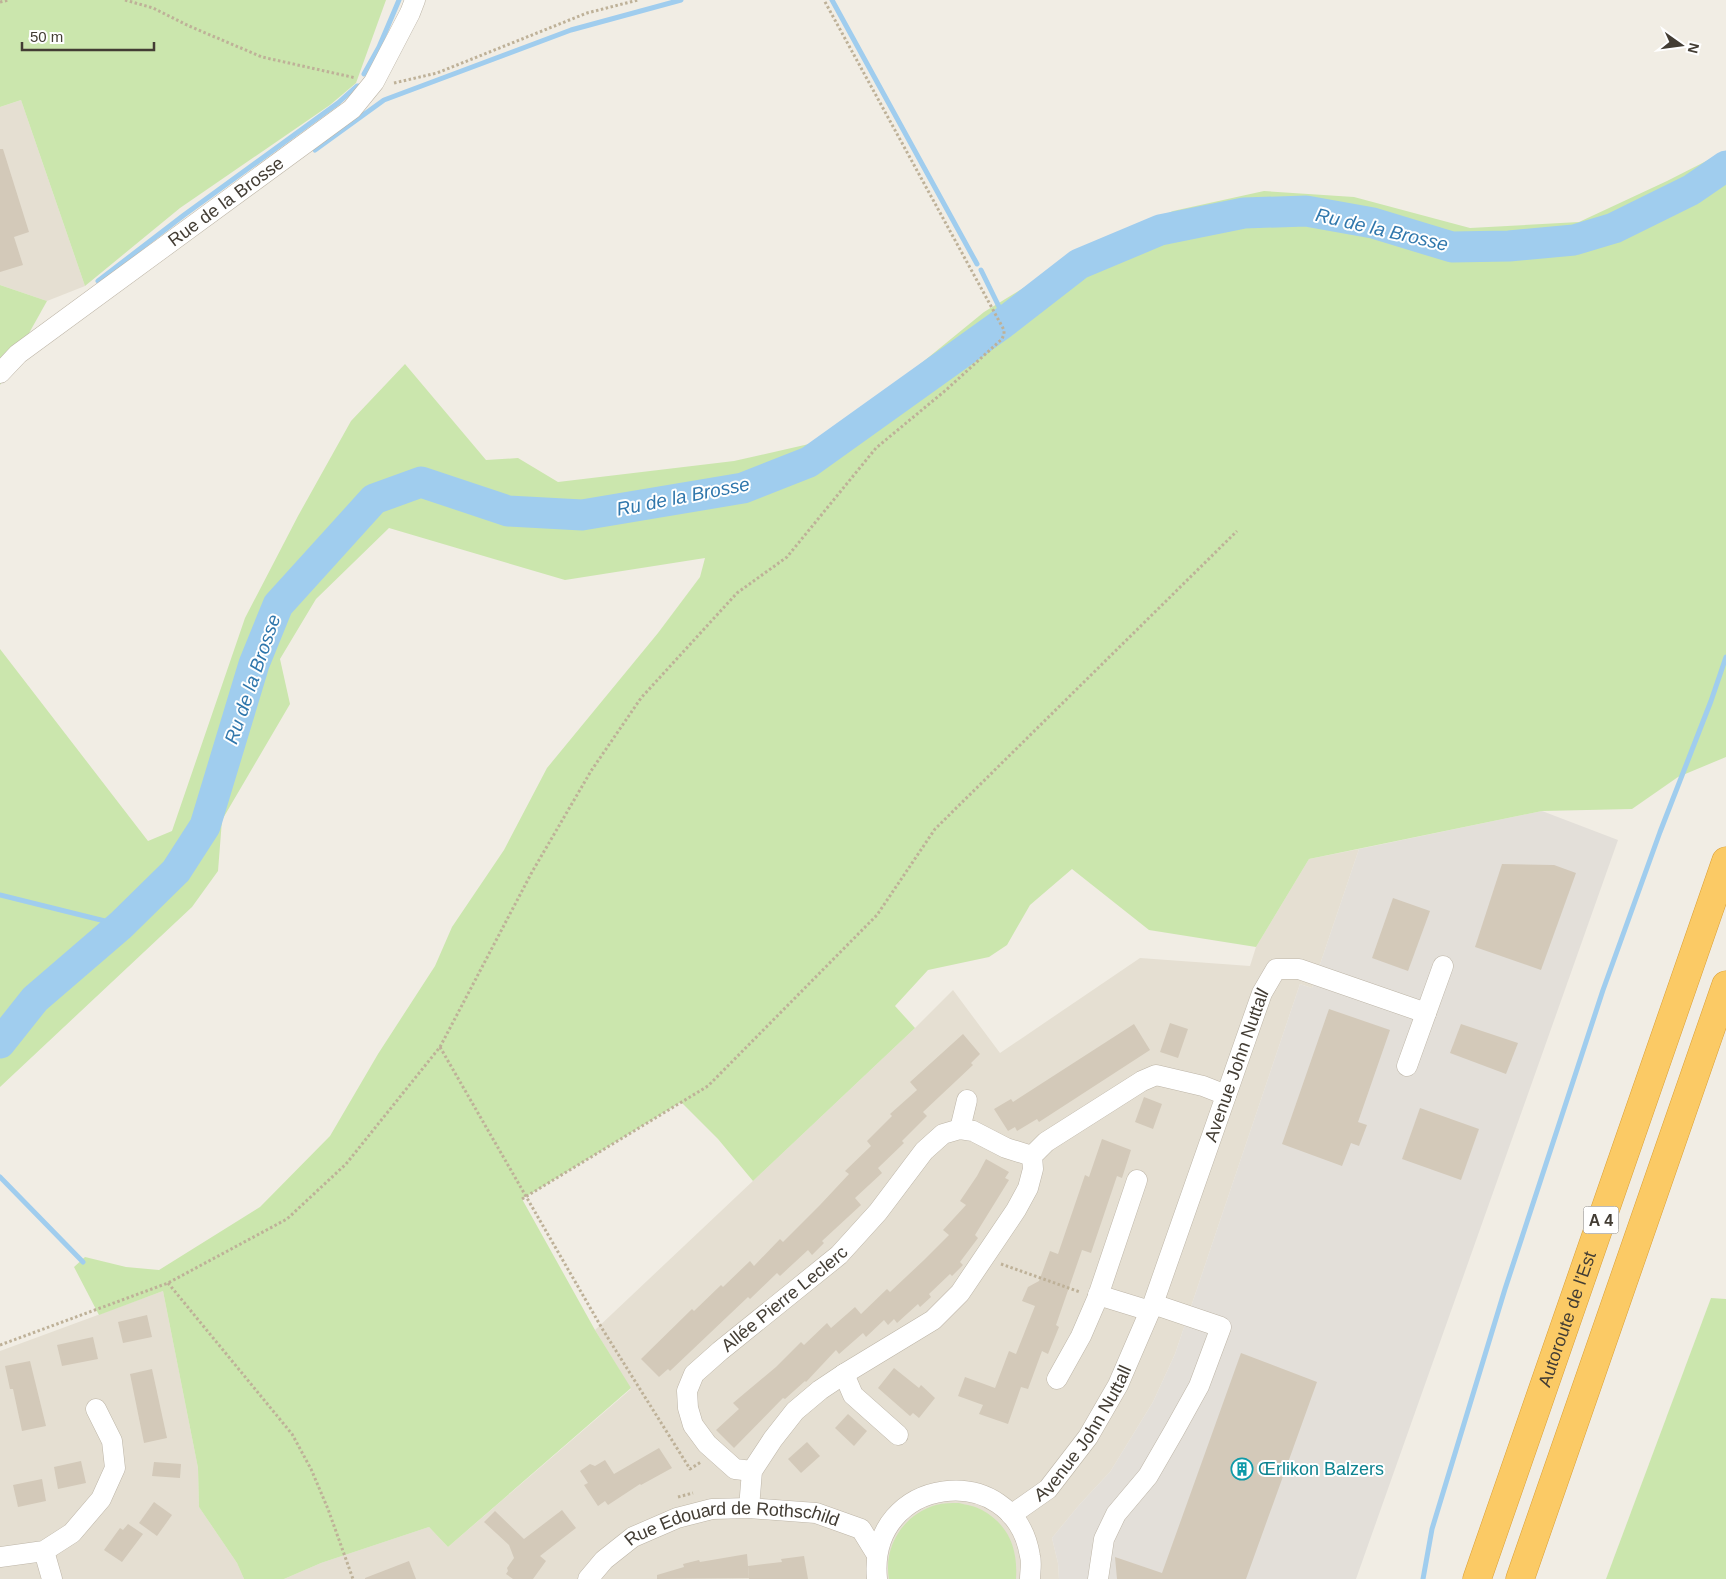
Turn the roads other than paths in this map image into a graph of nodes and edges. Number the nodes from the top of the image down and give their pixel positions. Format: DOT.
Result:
graph roads {
  1 [pos="415,0"];
  2 [pos="0,374"];
  3 [pos="1726,860"];
  4 [pos="1443,966"];
  5 [pos="1726,985"];
  6 [pos="1426,1013"];
  7 [pos="1407,1066"];
  8 [pos="1226,1095"];
  9 [pos="967,1100"];
  10 [pos="960,1129"];
  11 [pos="1032,1156"];
  12 [pos="1137,1180"];
  13 [pos="1098,1297"];
  14 [pos="1152,1307"];
  15 [pos="844,1374"];
  16 [pos="1057,1379"];
  17 [pos="96,1409"];
  18 [pos="898,1435"];
  19 [pos="752,1471"];
  20 [pos="749,1508"];
  21 [pos="1011,1515"];
  22 [pos="44,1551"];
  23 [pos="877,1555"];
  24 [pos="0,1557"];
  25 [pos="52,1579"];
  26 [pos="588,1579"];
  27 [pos="877,1579"];
  28 [pos="1030,1579"];
  29 [pos="1098,1579"];
  30 [pos="1477,1579"];
  31 [pos="1520,1579"];
  1 -- 2 [label="street, Rue de la Brosse"];
  3 -- 30 [label="highway, Autoroute de l’Est / A 4"];
  4 -- 6 [label="street"];
  5 -- 31 [label="highway, A 4"];
  6 -- 7 [label="street"];
  6 -- 8 [label="street, Avenue John Nuttall"];
  8 -- 11 [label="street"];
  8 -- 14 [label="street, Avenue John Nuttall"];
  9 -- 10 [label="street"];
  10 -- 11 [label="street"];
  10 -- 19 [label="street, Allée Pierre Leclerc"];
  11 -- 15 [label="street"];
  12 -- 13 [label="street"];
  13 -- 14 [label="street"];
  13 -- 16 [label="street"];
  14 -- 21 [label="street, Avenue John Nuttall"];
  14 -- 29 [label="street"];
  15 -- 18 [label="street"];
  15 -- 19 [label="street"];
  17 -- 22 [label="street"];
  19 -- 20 [label="street"];
  20 -- 23 [label="street, Rue Edouard de Rothschild"];
  20 -- 26 [label="street, Rue Edouard de Rothschild"];
  21 -- 23 [label="street"];
  21 -- 28 [label="street"];
  22 -- 24 [label="street"];
  22 -- 25 [label="street"];
  23 -- 27 [label="street"];
}
